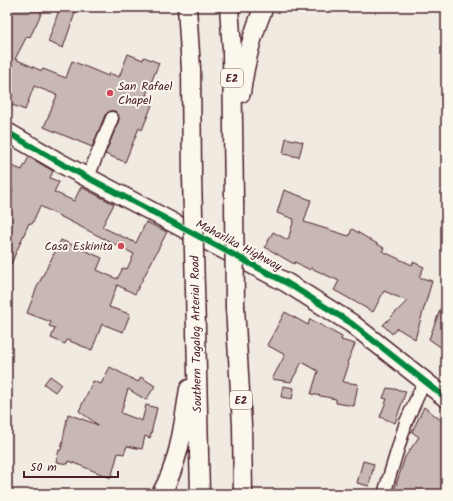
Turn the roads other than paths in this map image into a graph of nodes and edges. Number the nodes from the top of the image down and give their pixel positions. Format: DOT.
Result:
graph roads {
  1 [pos="187,7"];
  2 [pos="229,7"];
  3 [pos="264,7"];
  4 [pos="112,118"];
  5 [pos="7,132"];
  6 [pos="233,149"];
  7 [pos="88,177"];
  8 [pos="197,339"];
  9 [pos="424,382"];
  10 [pos="446,398"];
  11 [pos="161,494"];
  12 [pos="200,494"];
  13 [pos="243,494"];
  14 [pos="384,494"];
  1 -- 8 [label="highway, Southern Tagalog Arterial Road, bridge"];
  2 -- 6 [label="highway, E2"];
  3 -- 6 [label="highway"];
  4 -- 7 [label="lane"];
  5 -- 7 [label="highway, Maharlika Highway"];
  6 -- 13 [label="highway, E2, bridge"];
  7 -- 9 [label="highway, Maharlika Highway"];
  8 -- 11 [label="highway"];
  8 -- 12 [label="highway, Southern Tagalog Arterial Road"];
  9 -- 10 [label="highway, Maharlika Highway"];
  9 -- 14 [label="lane"];
}
